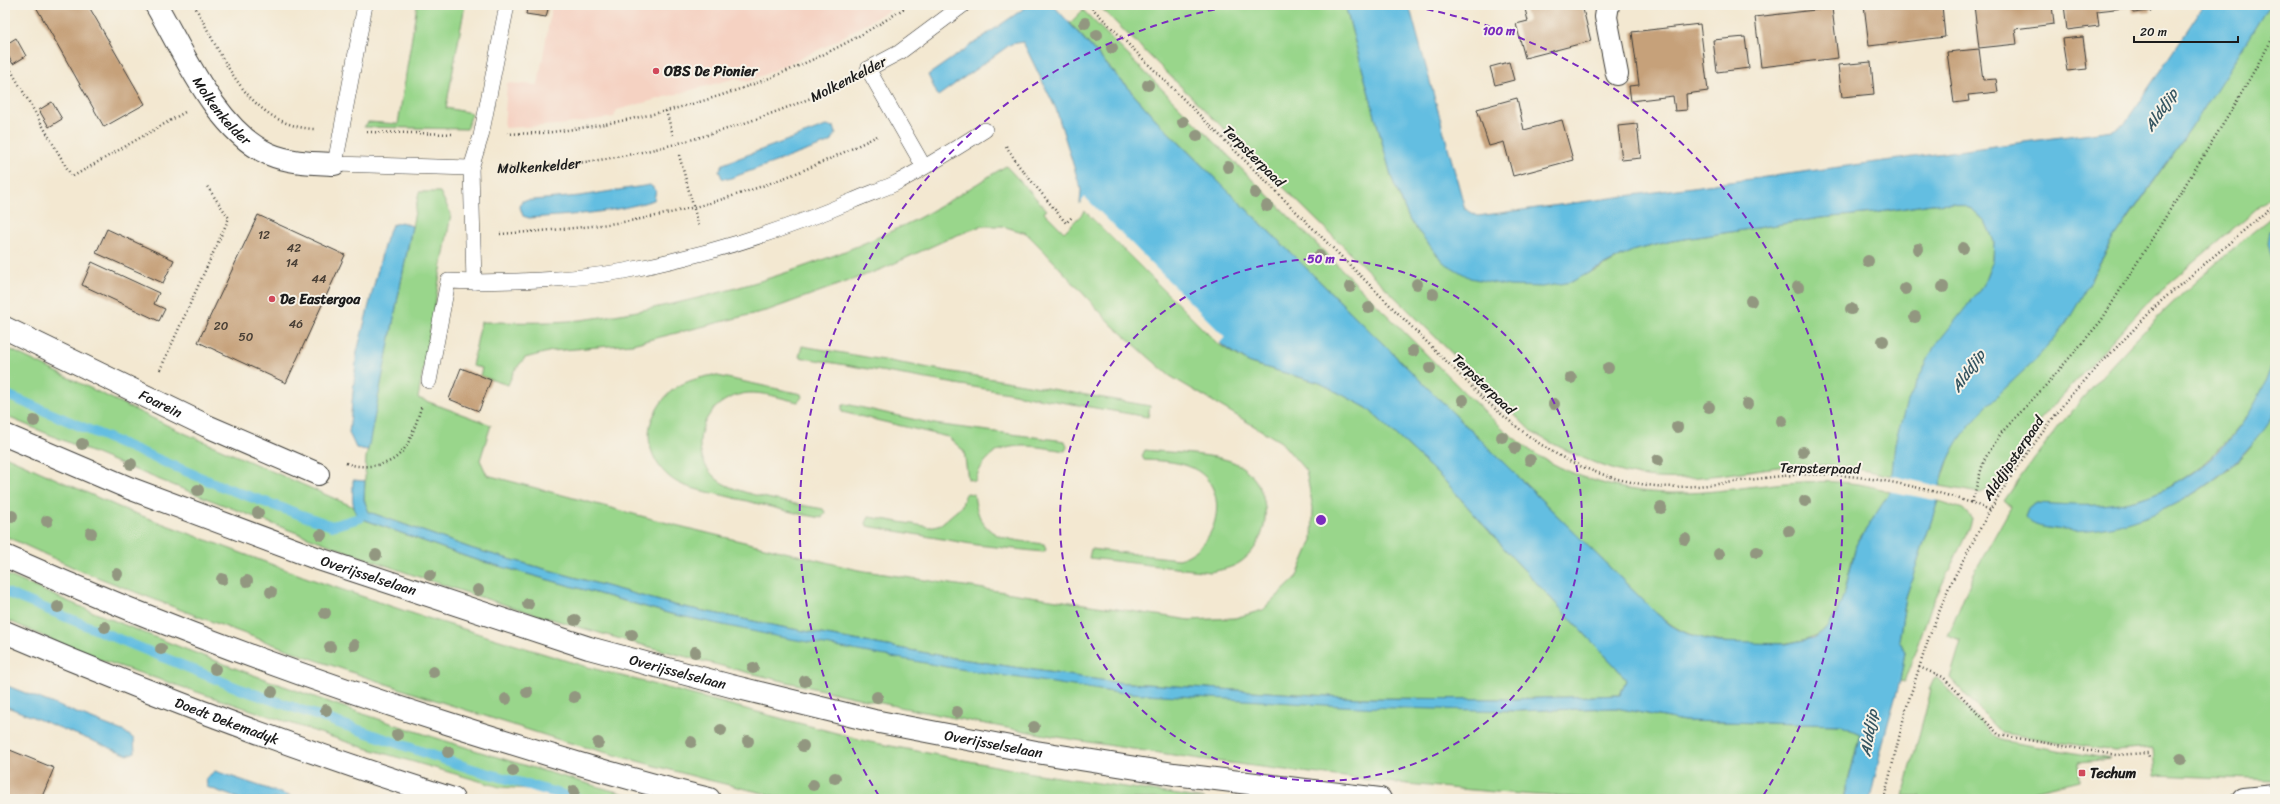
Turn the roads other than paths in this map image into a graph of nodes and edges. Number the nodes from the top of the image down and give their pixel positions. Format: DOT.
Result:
graph roads {
  1 [pos="156,5"];
  2 [pos="365,5"];
  3 [pos="507,5"];
  4 [pos="963,5"];
  5 [pos="1608,5"];
  6 [pos="1617,74"];
  7 [pos="985,130"];
  8 [pos="335,164"];
  9 [pos="924,167"];
  10 [pos="471,168"];
  11 [pos="474,282"];
  12 [pos="5,328"];
  13 [pos="429,381"];
  14 [pos="5,435"];
  15 [pos="316,473"];
  16 [pos="5,556"];
  17 [pos="5,632"];
  18 [pos="2275,796"];
  19 [pos="453,799"];
  20 [pos="709,799"];
  21 [pos="1380,799"];
  22 [pos="2243,799"];
  1 -- 8 [label="main road, Molkenkelder"];
  2 -- 8 [label="lane"];
  3 -- 10 [label="lane"];
  4 -- 9 [label="lane, Molkenkelder"];
  5 -- 6 [label="main road"];
  7 -- 9 [label="lane"];
  8 -- 10 [label="lane, Molkenkelder"];
  9 -- 11 [label="lane"];
  10 -- 11 [label="lane"];
  11 -- 13 [label="lane"];
  12 -- 15 [label="main road, Foarein"];
  14 -- 21 [label="main road, Overijsselselaan"];
  16 -- 20 [label="main road"];
  17 -- 19 [label="main road, Doedt Dekemadyk"];
  18 -- 22 [label="main road"];
}
